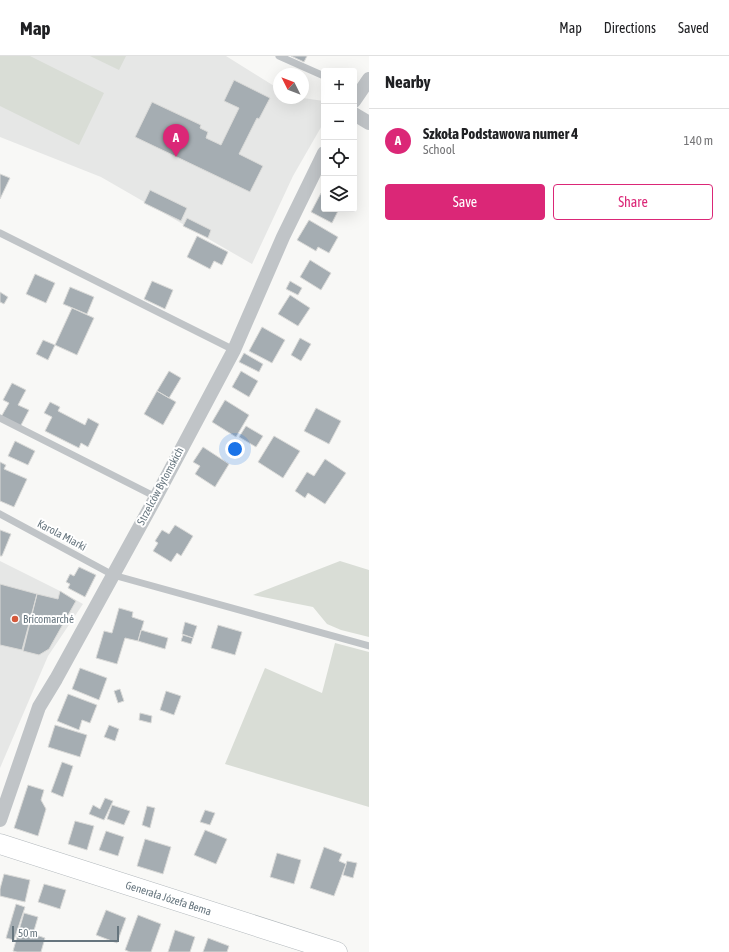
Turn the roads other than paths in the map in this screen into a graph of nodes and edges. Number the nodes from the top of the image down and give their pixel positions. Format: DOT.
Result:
graph roads {
  1 [pos="279,56"];
  2 [pos="321,75"];
  3 [pos="369,79"];
  4 [pos="357,94"];
  5 [pos="357,116"];
  6 [pos="369,123"];
  7 [pos="321,159"];
  8 [pos="0,233"];
  9 [pos="234,350"];
  10 [pos="0,418"];
  11 [pos="156,497"];
  12 [pos="0,514"];
  13 [pos="113,575"];
  14 [pos="369,646"];
  15 [pos="0,820"];
  16 [pos="0,844"];
  17 [pos="338,952"];
  1 -- 2 [label="lane"];
  3 -- 4 [label="street"];
  5 -- 6 [label="street"];
  7 -- 9 [label="street, Strzelców Bytomskich"];
  8 -- 9 [label="lane"];
  9 -- 11 [label="street, Strzelców Bytomskich"];
  10 -- 11 [label="lane"];
  11 -- 13 [label="street, Strzelców Bytomskich"];
  12 -- 13 [label="lane, Karola Miarki"];
  13 -- 14 [label="lane, Karola Miarki"];
  13 -- 15 [label="street, Strzelców Bytomskich"];
  16 -- 17 [label="street, Generała Józefa Bema"];
}
